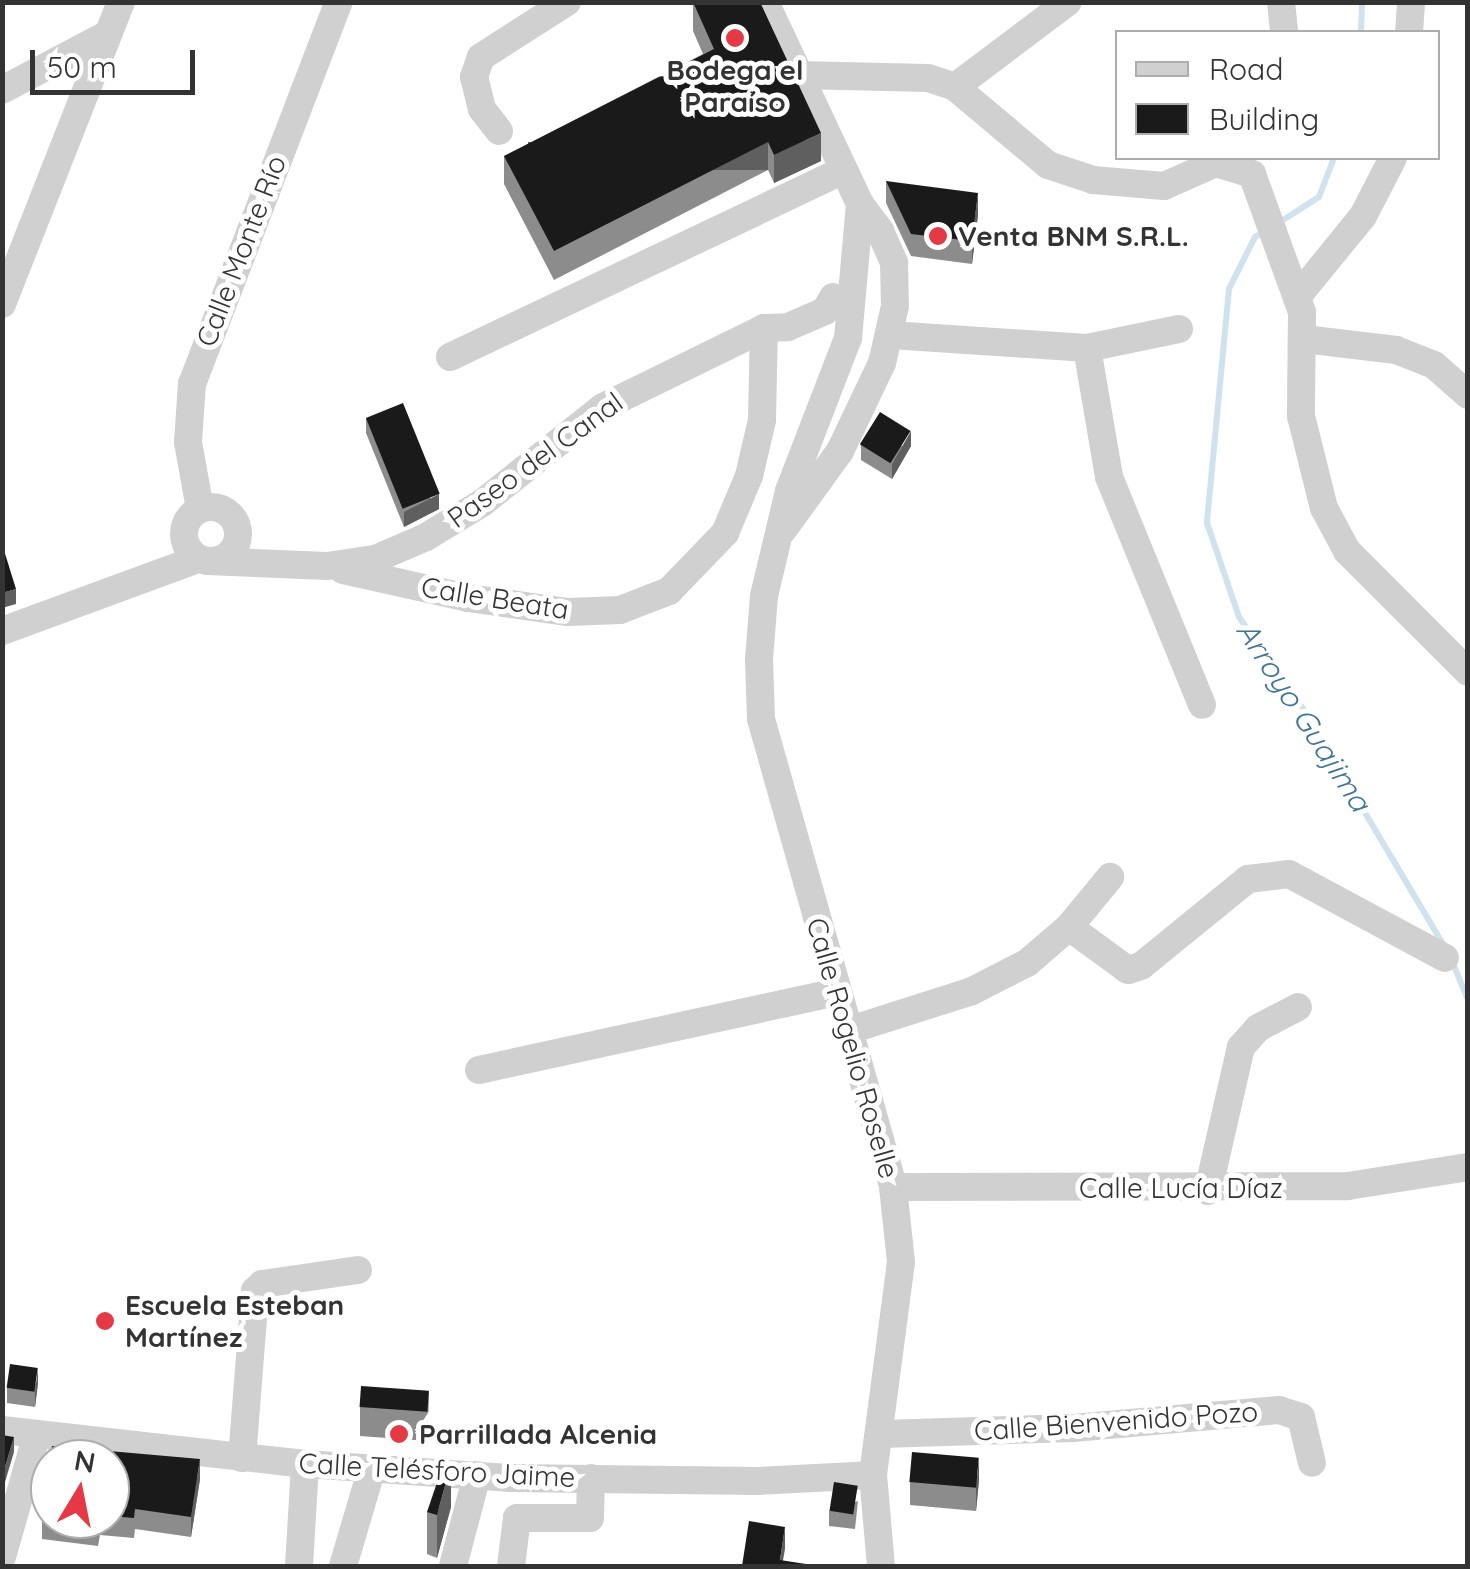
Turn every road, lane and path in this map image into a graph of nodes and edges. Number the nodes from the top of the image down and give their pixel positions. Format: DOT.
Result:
graph roads {
  1 [pos="121,2"];
  2 [pos="339,2"];
  3 [pos="567,2"];
  4 [pos="764,2"];
  5 [pos="1068,2"];
  6 [pos="1282,2"];
  7 [pos="1411,2"];
  8 [pos="1284,30"];
  9 [pos="1409,30"];
  10 [pos="106,35"];
  11 [pos="798,75"];
  12 [pos="955,87"];
  13 [pos="2,90"];
  14 [pos="499,131"];
  15 [pos="1392,160"];
  16 [pos="1240,161"];
  17 [pos="843,170"];
  18 [pos="860,204"];
  19 [pos="1296,296"];
  20 [pos="844,299"];
  21 [pos="2,304"];
  22 [pos="895,306"];
  23 [pos="766,327"];
  24 [pos="1179,329"];
  25 [pos="891,335"];
  26 [pos="1304,340"];
  27 [pos="1087,348"];
  28 [pos="450,357"];
  29 [pos="1468,394"];
  30 [pos="200,509"];
  31 [pos="233,518"];
  32 [pos="778,535"];
  33 [pos="202,560"];
  34 [pos="294,563"];
  35 [pos="327,566"];
  36 [pos="2,630"];
  37 [pos="1468,672"];
  38 [pos="1202,705"];
  39 [pos="1110,877"];
  40 [pos="1069,927"];
  41 [pos="1445,958"];
  42 [pos="838,992"];
  43 [pos="1298,1008"];
  44 [pos="850,1030"];
  45 [pos="478,1070"];
  46 [pos="1468,1166"];
  47 [pos="893,1187"];
  48 [pos="1208,1191"];
  49 [pos="358,1270"];
  50 [pos="2,1430"];
  51 [pos="881,1434"];
  52 [pos="36,1438"];
  53 [pos="242,1458"];
  54 [pos="305,1464"];
  55 [pos="1312,1464"];
  56 [pos="372,1468"];
  57 [pos="476,1475"];
  58 [pos="873,1475"];
  59 [pos="546,1478"];
  60 [pos="591,1478"];
  61 [pos="546,1518"];
  62 [pos="2,1556"];
  63 [pos="300,1566"];
  64 [pos="343,1566"];
  65 [pos="453,1566"];
  66 [pos="511,1566"];
  67 [pos="882,1566"];
  1 -- 10 [label="street"];
  2 -- 30 [label="street, Calle Monte Río"];
  3 -- 14 [label="street"];
  4 -- 11 [label="street, Calle Rogelio Roselle"];
  5 -- 12 [label="street"];
  6 -- 8 [label="street"];
  7 -- 9 [label="street"];
  10 -- 13 [label="street"];
  10 -- 21 [label="street"];
  11 -- 12 [label="street"];
  11 -- 17 [label="street, Calle Rogelio Roselle"];
  12 -- 16 [label="street"];
  15 -- 19 [label="street"];
  16 -- 19 [label="street"];
  17 -- 18 [label="street, Calle Rogelio Roselle"];
  17 -- 28 [label="street"];
  18 -- 20 [label="street, Calle Rogelio Roselle"];
  18 -- 22 [label="street, Calle Rogelio Roselle"];
  19 -- 26 [label="street"];
  20 -- 22 [label="street"];
  20 -- 23 [label="street, Paseo del Canal"];
  20 -- 32 [label="street, Calle Rogelio Roselle"];
  22 -- 25 [label="street, Calle Rogelio Roselle"];
  23 -- 35 [label="street, Paseo del Canal"];
  23 -- 35 [label="street, Calle Beata"];
  24 -- 27 [label="street"];
  25 -- 27 [label="street"];
  25 -- 32 [label="street, Calle Rogelio Roselle"];
  26 -- 29 [label="street"];
  26 -- 37 [label="street"];
  27 -- 38 [label="street"];
  30 -- 31 [label="street"];
  30 -- 33 [label="street"];
  31 -- 33 [label="street"];
  31 -- 34 [label="street"];
  32 -- 42 [label="street, Calle Rogelio Roselle"];
  33 -- 34 [label="street, Paseo del Canal"];
  33 -- 36 [label="street, Paseo del Canal"];
  34 -- 35 [label="street, Paseo del Canal"];
  39 -- 40 [label="street"];
  40 -- 41 [label="street"];
  40 -- 44 [label="street"];
  42 -- 44 [label="street, Calle Rogelio Roselle"];
  42 -- 45 [label="street"];
  43 -- 48 [label="street"];
  44 -- 47 [label="street, Calle Rogelio Roselle"];
  46 -- 48 [label="street, Calle Lucía Díaz"];
  47 -- 48 [label="street, Calle Lucía Díaz"];
  47 -- 51 [label="street, Calle Rogelio Roselle"];
  49 -- 53 [label="street"];
  50 -- 52 [label="street, Calle Telésforo Jaime"];
  51 -- 55 [label="street, Calle Bienvenido Pozo"];
  51 -- 58 [label="street, Calle Rogelio Roselle"];
  52 -- 53 [label="street, Calle Telésforo Jaime"];
  52 -- 62 [label="street"];
  53 -- 54 [label="street, Calle Telésforo Jaime"];
  54 -- 56 [label="street, Calle Telésforo Jaime"];
  54 -- 63 [label="street"];
  56 -- 57 [label="street, Calle Telésforo Jaime"];
  56 -- 64 [label="street"];
  57 -- 59 [label="street, Calle Telésforo Jaime"];
  57 -- 65 [label="street"];
  58 -- 60 [label="street, Calle Telésforo Jaime"];
  58 -- 67 [label="street, Calle Rogelio Roselle"];
  59 -- 60 [label="street, Calle Telésforo Jaime"];
  59 -- 61 [label="street"];
  60 -- 61 [label="street"];
  61 -- 66 [label="street"];
}
